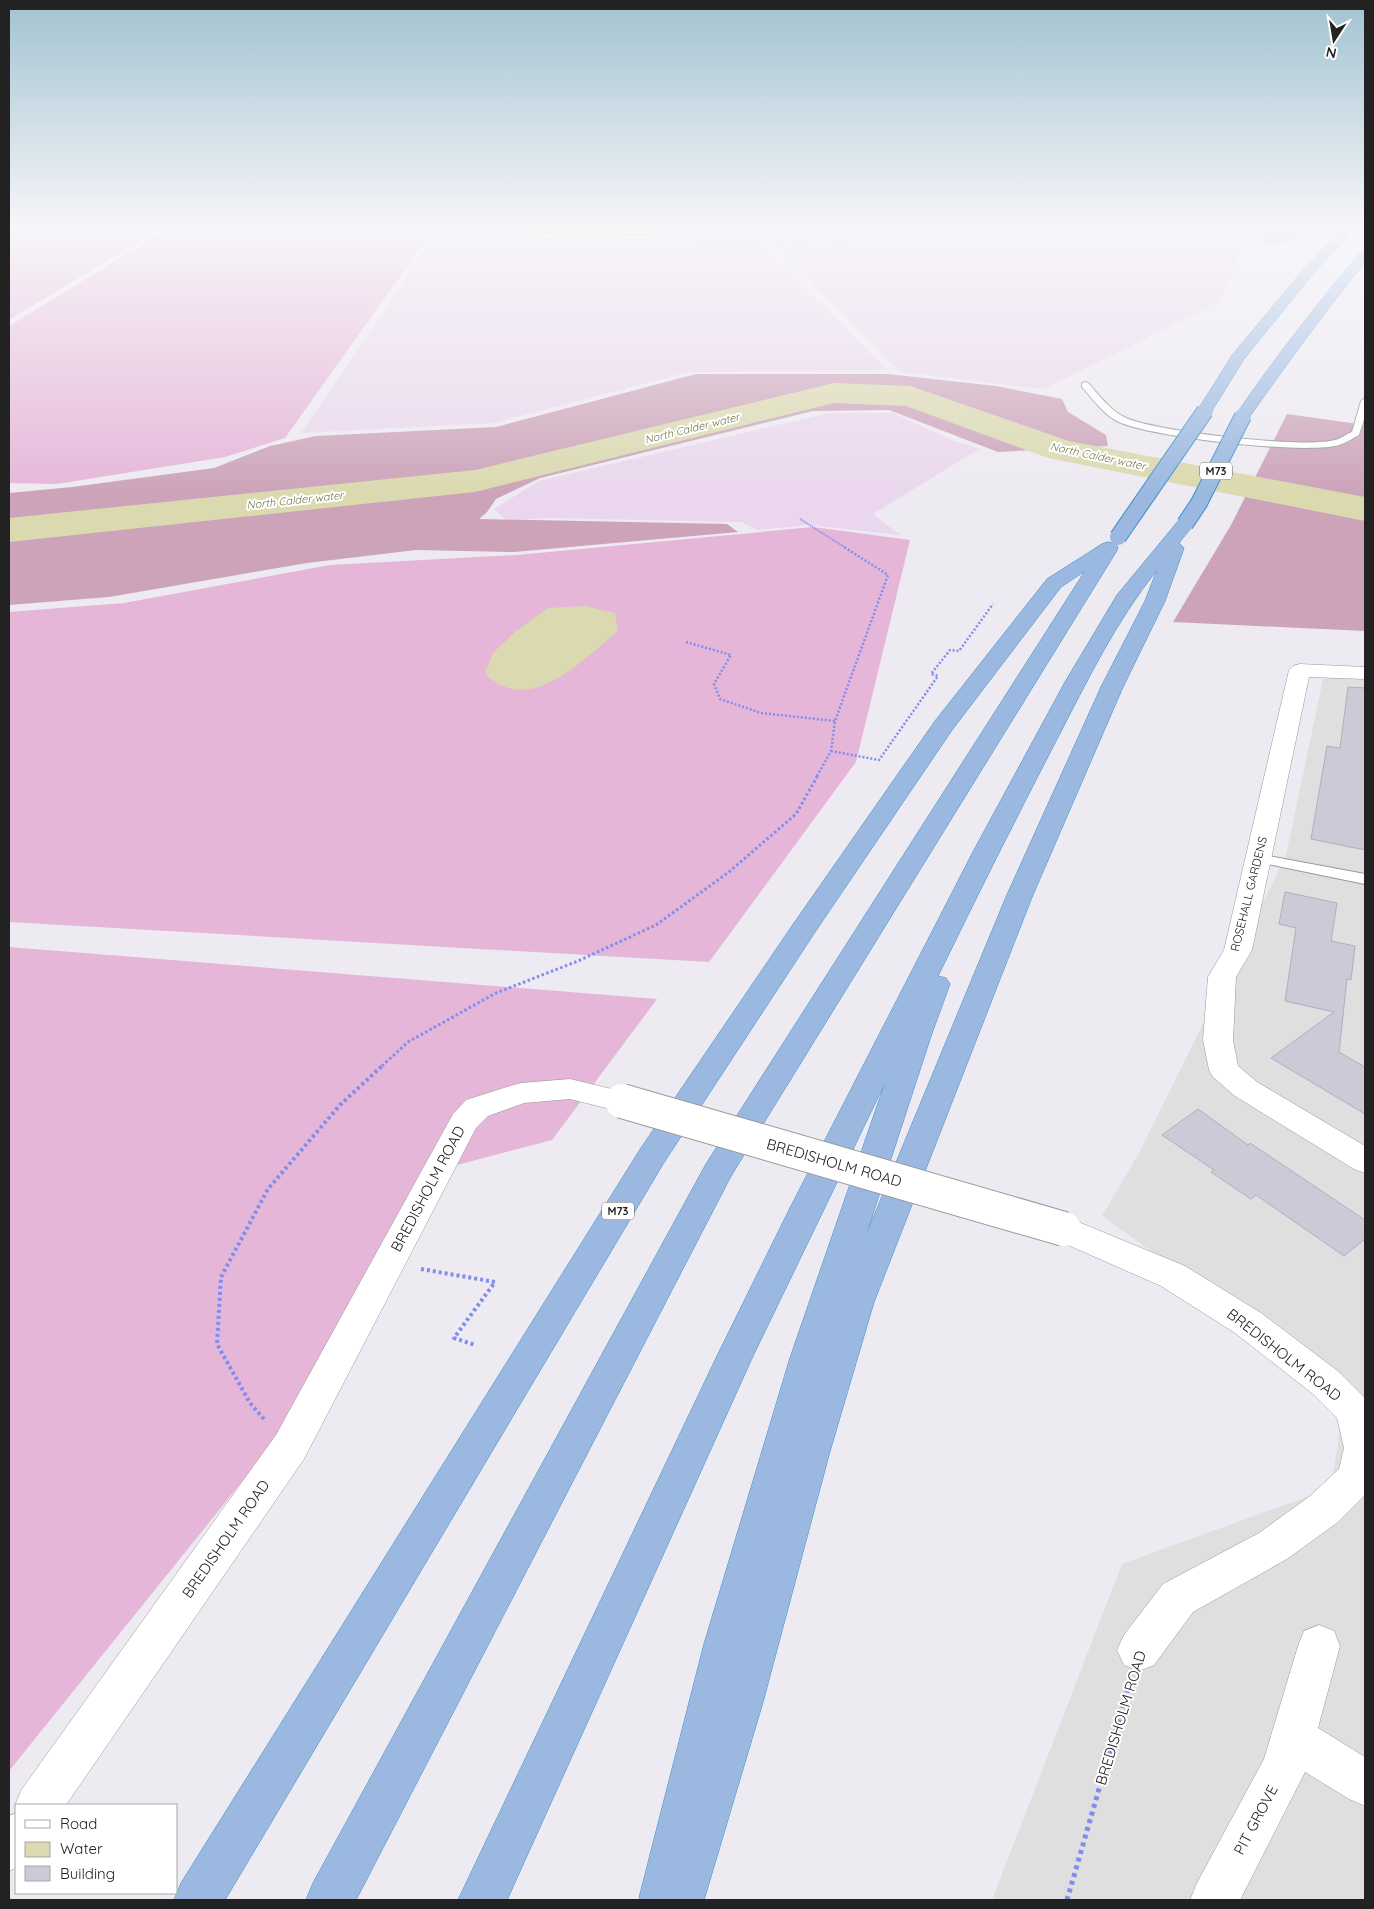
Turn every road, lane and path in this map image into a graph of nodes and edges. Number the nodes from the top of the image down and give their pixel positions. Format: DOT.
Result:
graph roads {
  1 [pos="1270,318"];
  2 [pos="1313,318"];
  3 [pos="1085,385"];
  4 [pos="1365,400"];
  5 [pos="800,519"];
  6 [pos="1100,556"];
  7 [pos="1158,569"];
  8 [pos="993,604"];
  9 [pos="686,642"];
  10 [pos="1365,673"];
  11 [pos="834,721"];
  12 [pos="831,751"];
  13 [pos="987,850"];
  14 [pos="1258,858"];
  15 [pos="1365,879"];
  16 [pos="1365,1162"];
  17 [pos="389,1264"];
  18 [pos="475,1345"];
  19 [pos="290,1447"];
  20 [pos="1319,1646"];
  21 [pos="1139,1650"];
  22 [pos="1293,1738"];
  23 [pos="1365,1783"];
  24 [pos="39,1804"];
  25 [pos="198,1900"];
  26 [pos="330,1900"];
  27 [pos="482,1900"];
  28 [pos="663,1900"];
  29 [pos="680,1900"];
  30 [pos="1067,1900"];
  31 [pos="1214,1900"];
  1 -- 6 [label="highway, M73, bridge"];
  2 -- 7 [label="highway, M73, bridge"];
  3 -- 4 [label="lane"];
  5 -- 11 [label="path"];
  6 -- 25 [label="highway, M73"];
  6 -- 26 [label="highway, M73"];
  7 -- 13 [label="highway"];
  7 -- 29 [label="highway"];
  8 -- 12 [label="path"];
  9 -- 11 [label="path"];
  10 -- 14 [label="street, ROSEHALL GARDENS"];
  11 -- 12 [label="path"];
  12 -- 19 [label="path"];
  13 -- 27 [label="highway"];
  13 -- 28 [label="highway"];
  14 -- 15 [label="lane"];
  14 -- 16 [label="street, ROSEHALL GARDENS"];
  17 -- 18 [label="path"];
  17 -- 19 [label="street, BREDISHOLM ROAD"];
  17 -- 21 [label="street, BREDISHOLM ROAD, bridge"];
  19 -- 24 [label="street, BREDISHOLM ROAD"];
  20 -- 22 [label="street, PIT GROVE"];
  21 -- 30 [label="path, BREDISHOLM ROAD"];
  22 -- 23 [label="street"];
  22 -- 31 [label="street, PIT GROVE"];
}
